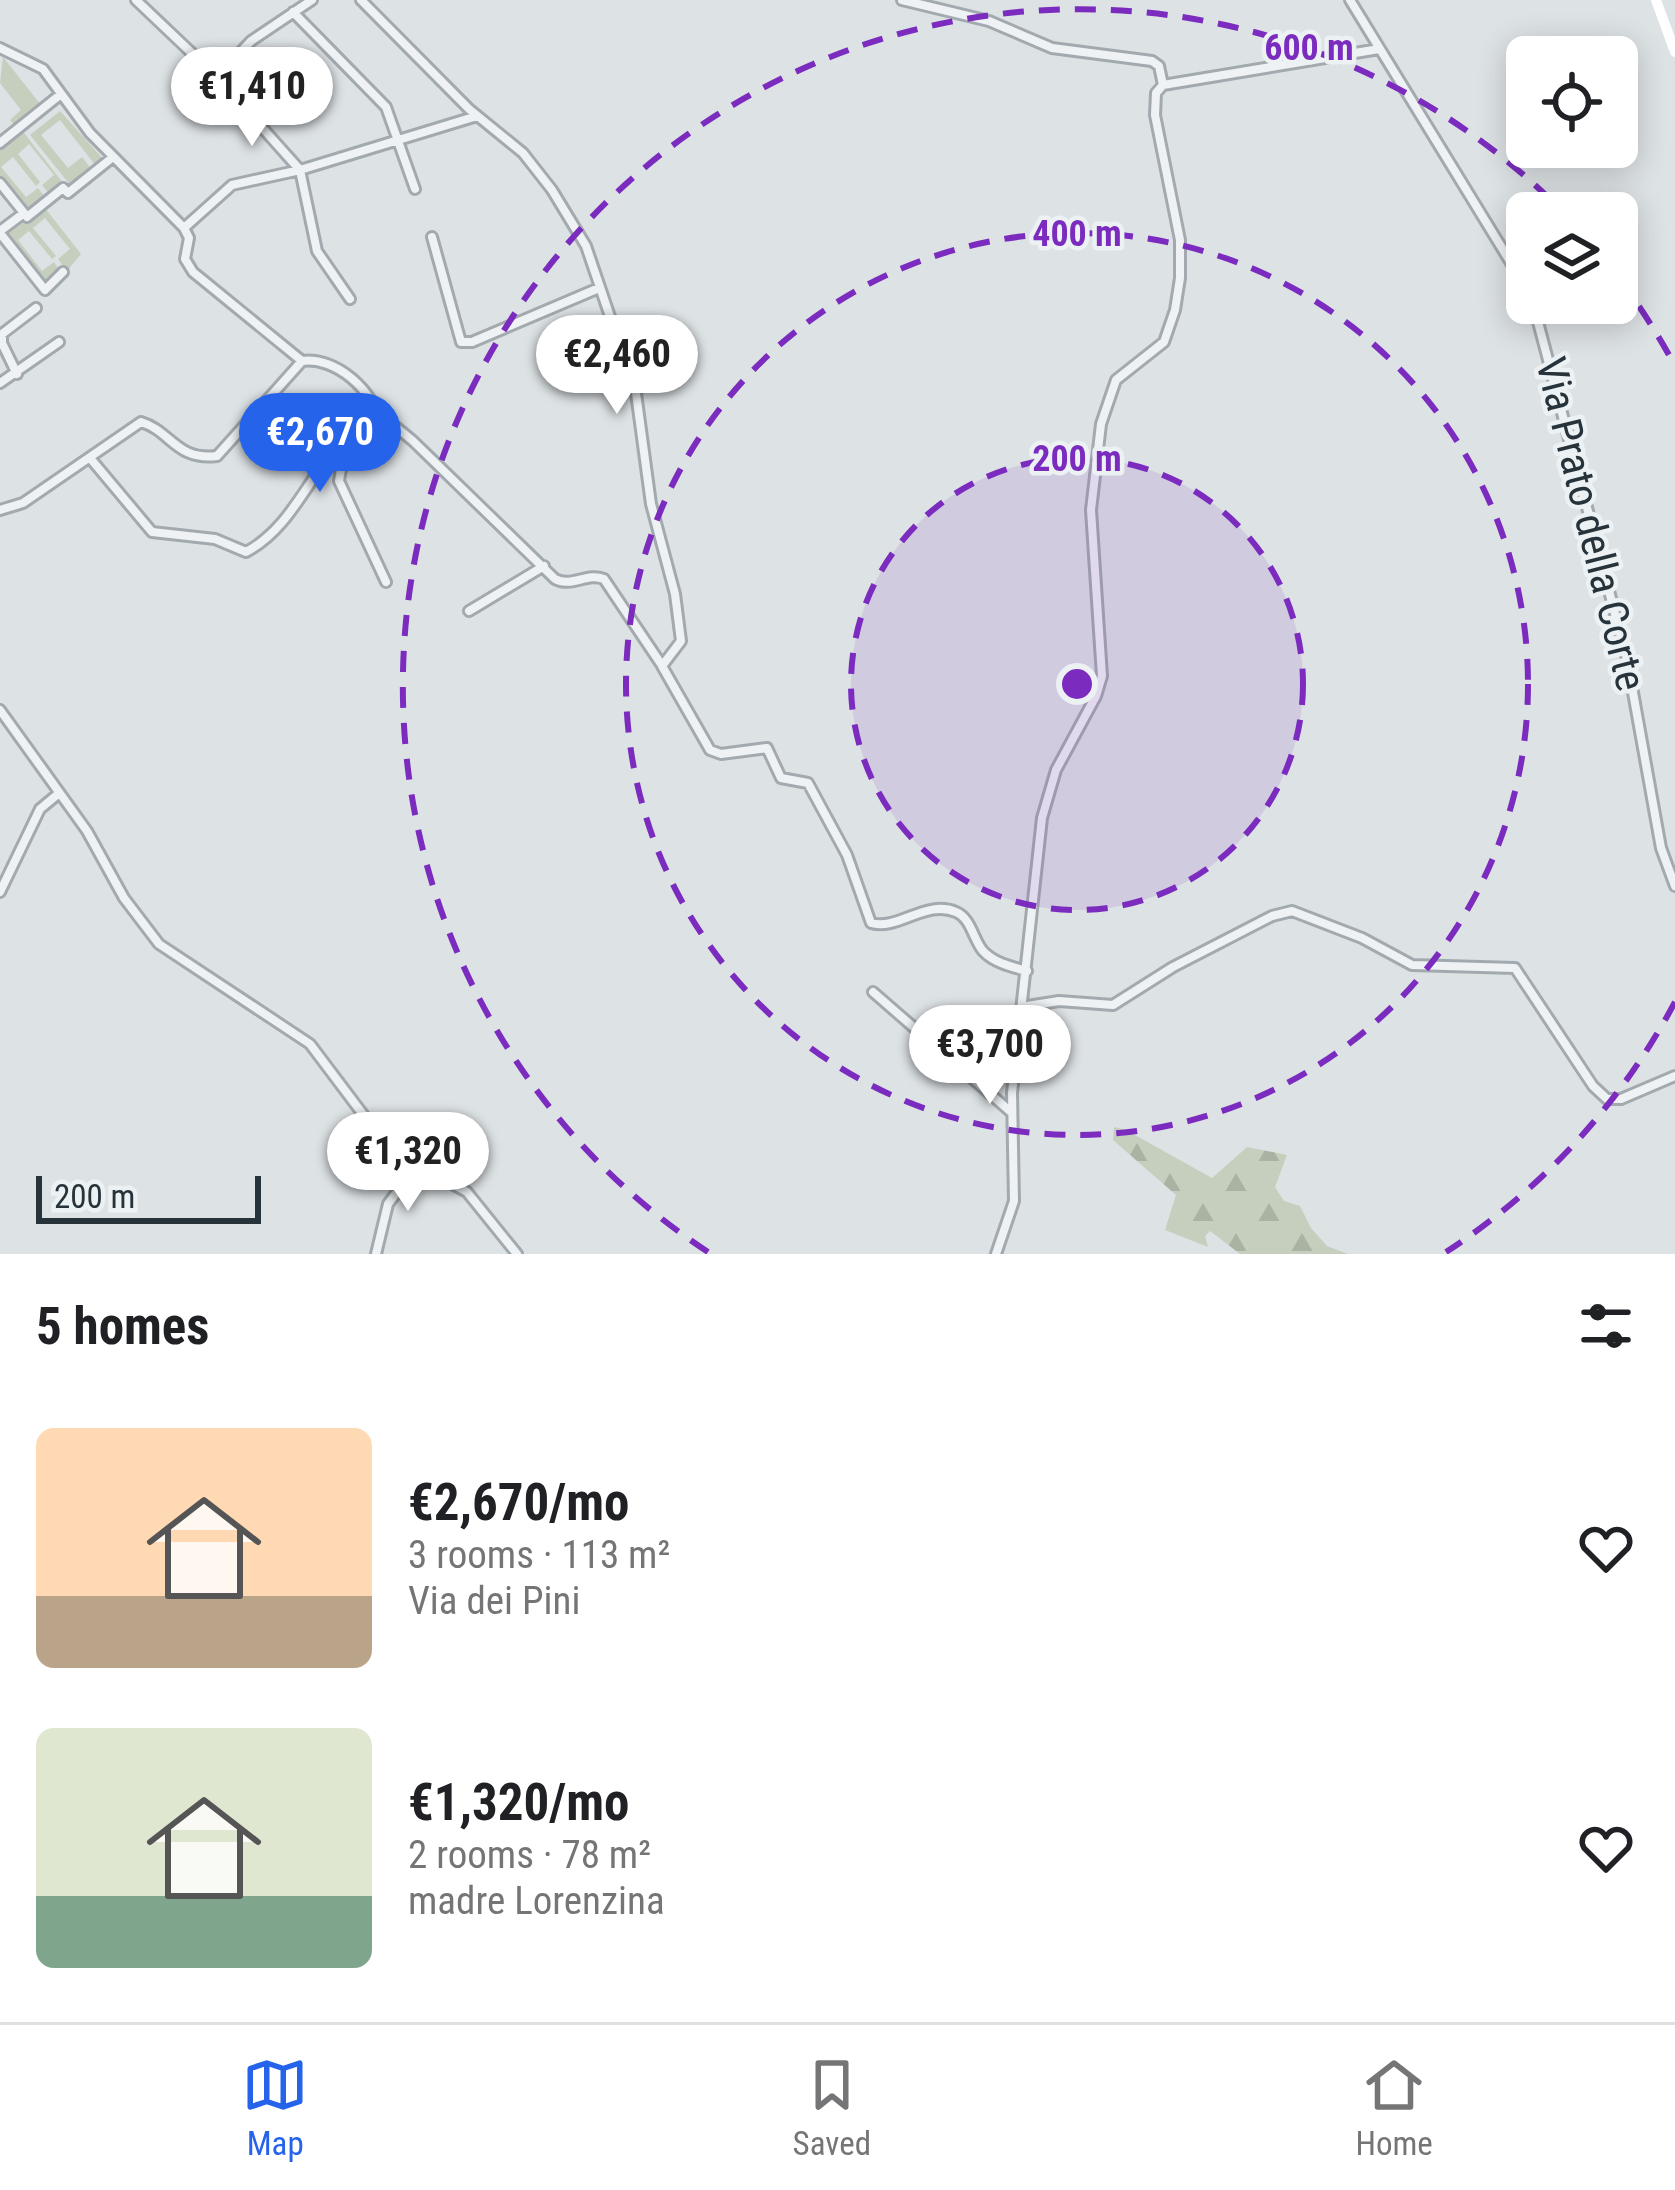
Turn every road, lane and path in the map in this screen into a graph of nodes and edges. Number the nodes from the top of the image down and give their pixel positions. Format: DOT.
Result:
graph roads {
  1 [pos="136,0"];
  2 [pos="312,0"];
  3 [pos="362,0"];
  4 [pos="902,0"];
  5 [pos="1350,0"];
  6 [pos="1656,0"];
  7 [pos="293,12"];
  8 [pos="0,48"];
  9 [pos="1379,49"];
  10 [pos="1675,52"];
  11 [pos="217,77"];
  12 [pos="1163,85"];
  13 [pos="61,94"];
  14 [pos="478,116"];
  15 [pos="399,139"];
  16 [pos="0,143"];
  17 [pos="113,157"];
  18 [pos="300,170"];
  19 [pos="0,183"];
  20 [pos="415,189"];
  21 [pos="24,213"];
  22 [pos="184,228"];
  23 [pos="0,232"];
  24 [pos="432,237"];
  25 [pos="1506,256"];
  26 [pos="63,272"];
  27 [pos="599,288"];
  28 [pos="350,299"];
  29 [pos="36,308"];
  30 [pos="1539,324"];
  31 [pos="3,325"];
  32 [pos="59,342"];
  33 [pos="302,361"];
  34 [pos="17,374"];
  35 [pos="0,383"];
  36 [pos="380,424"];
  37 [pos="335,449"];
  38 [pos="90,458"];
  39 [pos="0,511"];
  40 [pos="544,566"];
  41 [pos="386,582"];
  42 [pos="469,611"];
  43 [pos="662,666"];
  44 [pos="0,710"];
  45 [pos="58,794"];
  46 [pos="1675,886"];
  47 [pos="0,892"];
  48 [pos="1027,971"];
  49 [pos="873,992"];
  50 [pos="1020,1007"];
  51 [pos="1675,1076"];
  52 [pos="1012,1113"];
  53 [pos="417,1165"];
  54 [pos="376,1254"];
  55 [pos="517,1254"];
  56 [pos="996,1254"];
  1 -- 11 [label="street"];
  2 -- 7 [label="street"];
  3 -- 14 [label="street"];
  4 -- 12 [label="street"];
  5 -- 9 [label="street"];
  6 -- 10 [label="main road"];
  7 -- 11 [label="street"];
  7 -- 15 [label="street"];
  8 -- 13 [label="street"];
  9 -- 12 [label="street"];
  9 -- 25 [label="street"];
  11 -- 18 [label="street"];
  12 -- 48 [label="street"];
  13 -- 16 [label="street"];
  13 -- 17 [label="street"];
  14 -- 15 [label="street"];
  14 -- 27 [label="street"];
  15 -- 18 [label="street"];
  15 -- 20 [label="street"];
  17 -- 21 [label="street"];
  17 -- 22 [label="street"];
  18 -- 22 [label="street"];
  18 -- 28 [label="street"];
  19 -- 21 [label="street"];
  21 -- 23 [label="street"];
  22 -- 33 [label="street"];
  23 -- 26 [label="street"];
  24 -- 27 [label="street"];
  27 -- 43 [label="street"];
  29 -- 31 [label="street"];
  30 -- 46 [label="street, Via Prato della Corte"];
  31 -- 34 [label="street"];
  32 -- 34 [label="street"];
  33 -- 36 [label="street"];
  33 -- 38 [label="street"];
  34 -- 35 [label="street"];
  36 -- 40 [label="street"];
  36 -- 41 [label="street"];
  37 -- 38 [label="street"];
  38 -- 39 [label="street"];
  40 -- 42 [label="street"];
  40 -- 43 [label="street"];
  43 -- 48 [label="street"];
  44 -- 45 [label="street"];
  45 -- 47 [label="street"];
  45 -- 53 [label="street"];
  48 -- 50 [label="street"];
  49 -- 52 [label="street"];
  50 -- 51 [label="street"];
  50 -- 52 [label="street"];
  52 -- 56 [label="street"];
  53 -- 54 [label="street"];
  53 -- 55 [label="street"];
}
